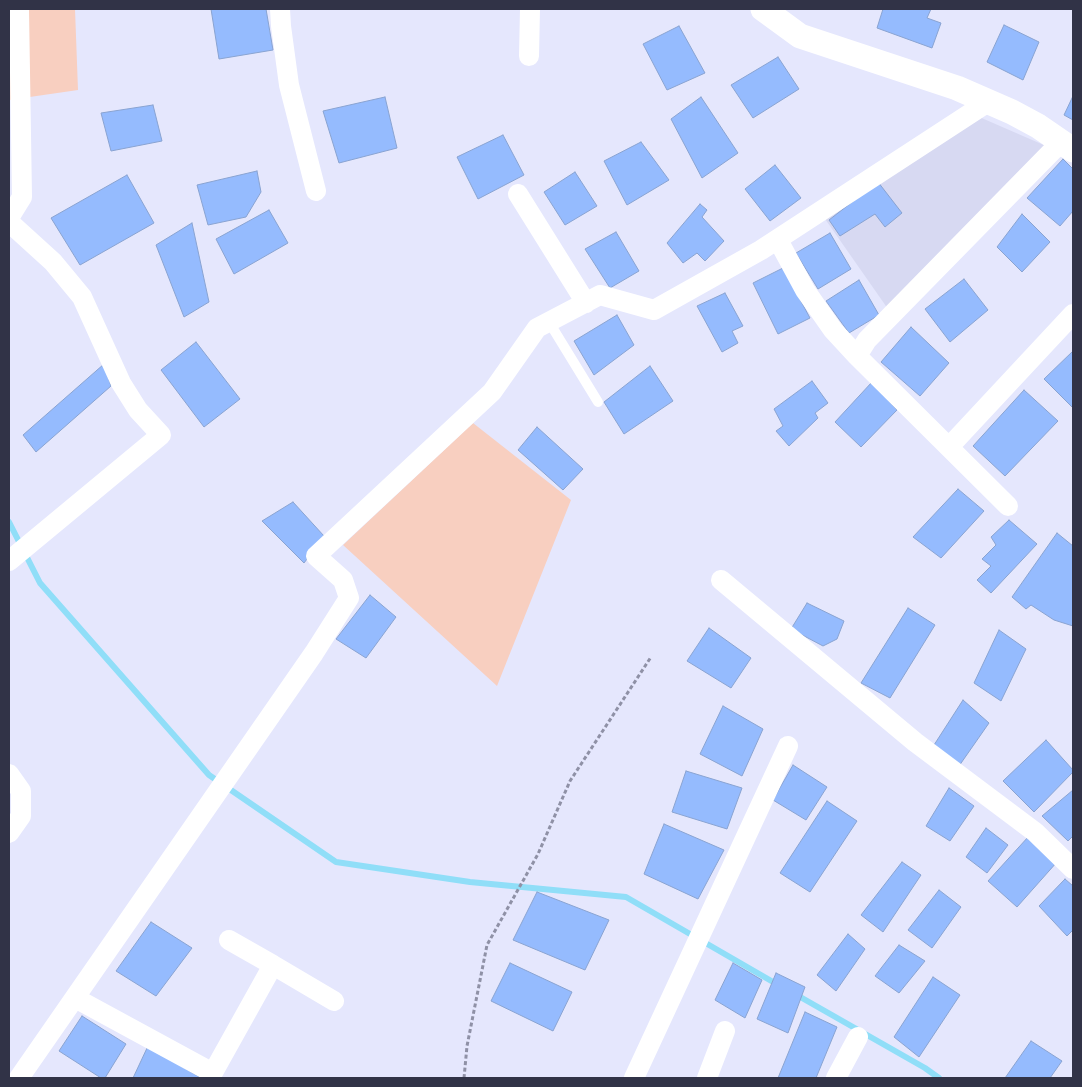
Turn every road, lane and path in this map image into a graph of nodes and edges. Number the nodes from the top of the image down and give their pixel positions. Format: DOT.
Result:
graph roads {
  1 [pos="20,9"];
  2 [pos="280,9"];
  3 [pos="530,9"];
  4 [pos="763,9"];
  5 [pos="529,56"];
  6 [pos="988,102"];
  7 [pos="1068,146"];
  8 [pos="316,190"];
  9 [pos="518,194"];
  10 [pos="9,218"];
  11 [pos="9,222"];
  12 [pos="778,240"];
  13 [pos="586,303"];
  14 [pos="1073,314"];
  15 [pos="549,322"];
  16 [pos="857,356"];
  17 [pos="598,402"];
  18 [pos="949,447"];
  19 [pos="1008,506"];
  20 [pos="9,561"];
  21 [pos="721,580"];
  22 [pos="651,657"];
  23 [pos="788,746"];
  24 [pos="9,774"];
  25 [pos="9,833"];
  26 [pos="1073,869"];
  27 [pos="229,940"];
  28 [pos="273,965"];
  29 [pos="74,998"];
  30 [pos="334,1001"];
  31 [pos="725,1031"];
  32 [pos="858,1037"];
  33 [pos="212,1076"];
  34 [pos="19,1078"];
  35 [pos="464,1078"];
  36 [pos="634,1078"];
  37 [pos="708,1078"];
  38 [pos="836,1078"];
  1 -- 10 [label="street"];
  2 -- 8 [label="street"];
  3 -- 5 [label="street"];
  4 -- 6 [label="street"];
  6 -- 7 [label="street"];
  6 -- 12 [label="street"];
  7 -- 16 [label="street"];
  9 -- 13 [label="street"];
  11 -- 20 [label="street"];
  12 -- 13 [label="street"];
  12 -- 16 [label="street"];
  13 -- 15 [label="street"];
  14 -- 18 [label="street"];
  15 -- 17 [label="lane"];
  15 -- 29 [label="street"];
  16 -- 18 [label="street"];
  18 -- 19 [label="street"];
  21 -- 26 [label="street"];
  22 -- 35 [label="path"];
  23 -- 36 [label="street"];
  24 -- 25 [label="street"];
  27 -- 28 [label="street"];
  28 -- 30 [label="street"];
  28 -- 33 [label="street"];
  29 -- 33 [label="street"];
  29 -- 34 [label="street"];
  31 -- 37 [label="street"];
  32 -- 38 [label="street"];
}
